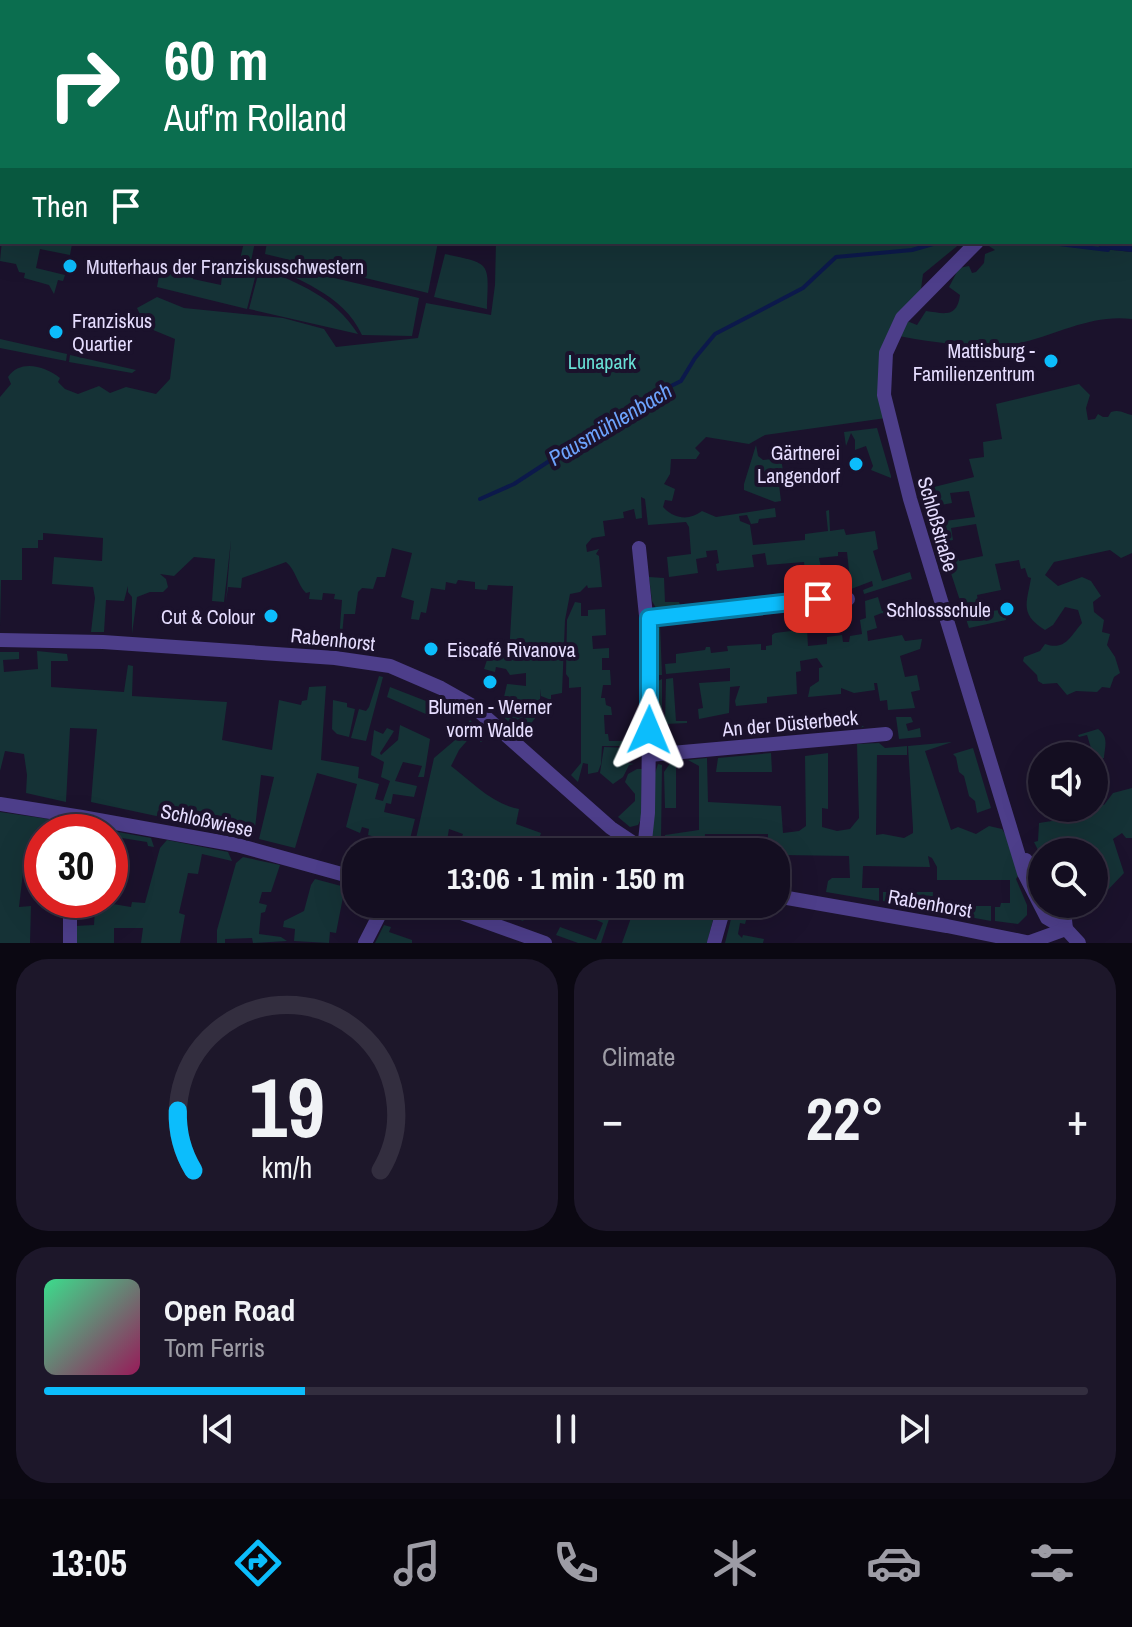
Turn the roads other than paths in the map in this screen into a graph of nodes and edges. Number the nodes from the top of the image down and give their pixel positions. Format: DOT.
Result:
graph roads {
  1 [pos="975,244"];
  2 [pos="639,548"];
  3 [pos="848,599"];
  4 [pos="649,618"];
  5 [pos="0,640"];
  6 [pos="886,734"];
  7 [pos="649,755"];
  8 [pos="0,804"];
  9 [pos="63,814"];
  10 [pos="128,825"];
  11 [pos="627,838"];
  12 [pos="646,838"];
  13 [pos="1015,842"];
  14 [pos="1028,864"];
  15 [pos="342,874"];
  16 [pos="1028,884"];
  17 [pos="790,898"];
  18 [pos="70,918"];
  19 [pos="378,918"];
  20 [pos="475,918"];
  21 [pos="721,918"];
  22 [pos="1047,918"];
  23 [pos="1064,918"];
  24 [pos="1066,929"];
  25 [pos="1035,941"];
  26 [pos="70,943"];
  27 [pos="365,943"];
  28 [pos="545,943"];
  29 [pos="714,943"];
  30 [pos="1079,943"];
  1 -- 13 [label="street, Schloßstraße"];
  2 -- 4 [label="street"];
  3 -- 4 [label="street"];
  4 -- 7 [label="street"];
  5 -- 11 [label="street, Rabenhorst"];
  6 -- 7 [label="street, An der Düsterbeck"];
  7 -- 12 [label="street"];
  8 -- 9 [label="street, Schloßwiese"];
  10 -- 15 [label="street, Schloßwiese"];
  13 -- 14 [label="street, Schloßstraße"];
  13 -- 16 [label="street, Schloßstraße"];
  17 -- 25 [label="street, Rabenhorst"];
  18 -- 26 [label="street"];
  19 -- 27 [label="street"];
  20 -- 28 [label="street"];
  21 -- 29 [label="street"];
  22 -- 24 [label="street"];
  22 -- 25 [label="street"];
  23 -- 24 [label="street"];
  24 -- 25 [label="street"];
  24 -- 30 [label="street"];
}
